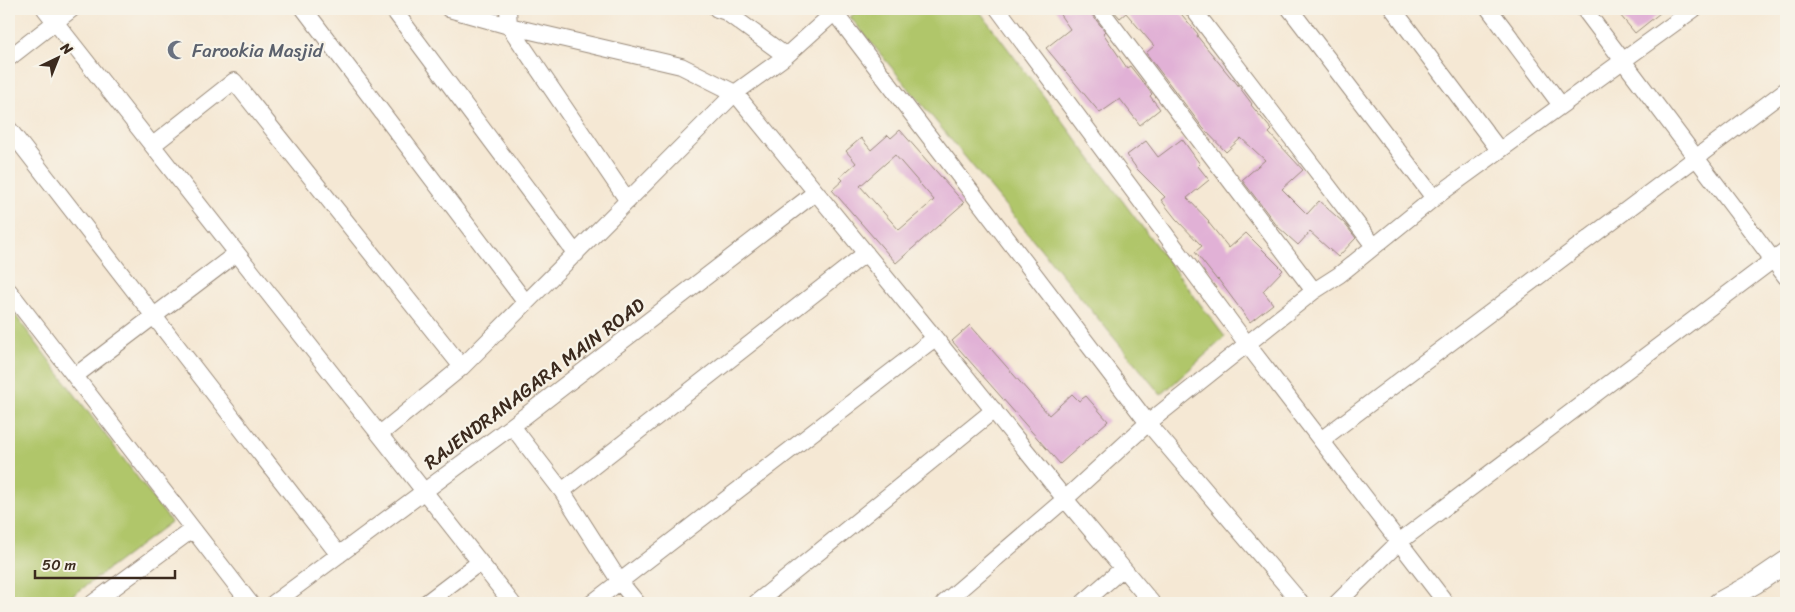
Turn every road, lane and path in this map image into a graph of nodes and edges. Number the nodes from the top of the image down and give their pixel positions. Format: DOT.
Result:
graph roads {
  1 [pos="72,9"];
  2 [pos="304,9"];
  3 [pos="393,9"];
  4 [pos="449,9"];
  5 [pos="508,9"];
  6 [pos="717,9"];
  7 [pos="998,9"];
  8 [pos="1100,9"];
  9 [pos="1193,9"];
  10 [pos="1290,9"];
  11 [pos="1393,9"];
  12 [pos="1490,9"];
  13 [pos="1584,9"];
  14 [pos="834,10"];
  15 [pos="1687,11"];
  16 [pos="50,15"];
  17 [pos="509,26"];
  18 [pos="786,56"];
  19 [pos="9,58"];
  20 [pos="1622,60"];
  21 [pos="1786,90"];
  22 [pos="735,93"];
  23 [pos="1561,105"];
  24 [pos="9,129"];
  25 [pos="153,145"];
  26 [pos="1499,150"];
  27 [pos="1696,158"];
  28 [pos="816,192"];
  29 [pos="1434,198"];
  30 [pos="628,202"];
  31 [pos="1374,246"];
  32 [pos="237,253"];
  33 [pos="866,253"];
  34 [pos="576,254"];
  35 [pos="1780,255"];
  36 [pos="1786,278"];
  37 [pos="9,291"];
  38 [pos="1314,292"];
  39 [pos="526,302"];
  40 [pos="154,316"];
  41 [pos="936,338"];
  42 [pos="1247,344"];
  43 [pos="462,367"];
  44 [pos="75,376"];
  45 [pos="994,410"];
  46 [pos="1148,423"];
  47 [pos="512,426"];
  48 [pos="380,434"];
  49 [pos="1320,440"];
  50 [pos="425,491"];
  51 [pos="562,491"];
  52 [pos="1064,499"];
  53 [pos="193,529"];
  54 [pos="1399,542"];
  55 [pos="339,555"];
  56 [pos="480,562"];
  57 [pos="1786,562"];
  58 [pos="1122,569"];
  59 [pos="620,582"];
  60 [pos="102,601"];
  61 [pos="250,603"];
  62 [pos="274,603"];
  63 [pos="426,603"];
  64 [pos="512,603"];
  65 [pos="592,603"];
  66 [pos="637,603"];
  67 [pos="756,603"];
  68 [pos="944,603"];
  69 [pos="1083,603"];
  70 [pos="1152,603"];
  71 [pos="1301,603"];
  72 [pos="1337,603"];
  73 [pos="1446,603"];
  74 [pos="1719,603"];
  1 -- 16 [label="street"];
  2 -- 39 [label="street"];
  3 -- 34 [label="street"];
  4 -- 17 [label="street"];
  5 -- 17 [label="street"];
  6 -- 18 [label="street"];
  7 -- 42 [label="street"];
  8 -- 38 [label="street"];
  9 -- 31 [label="street"];
  10 -- 29 [label="street"];
  11 -- 26 [label="street"];
  12 -- 23 [label="street"];
  13 -- 20 [label="street"];
  14 -- 18 [label="street"];
  14 -- 46 [label="street"];
  15 -- 20 [label="street"];
  16 -- 19 [label="street"];
  16 -- 25 [label="street"];
  17 -- 22 [label="street"];
  17 -- 30 [label="street"];
  18 -- 22 [label="street"];
  20 -- 23 [label="street"];
  20 -- 27 [label="street"];
  21 -- 27 [label="street"];
  22 -- 28 [label="street"];
  22 -- 30 [label="street"];
  23 -- 26 [label="street"];
  24 -- 40 [label="street"];
  25 -- 32 [label="street"];
  25 -- 43 [label="street"];
  26 -- 29 [label="street"];
  27 -- 35 [label="street"];
  27 -- 49 [label="street"];
  28 -- 33 [label="street"];
  28 -- 47 [label="street, RAJENDRANAGARA MAIN ROAD"];
  29 -- 31 [label="street"];
  30 -- 34 [label="street"];
  31 -- 38 [label="street"];
  32 -- 40 [label="street"];
  32 -- 48 [label="street"];
  33 -- 41 [label="street"];
  33 -- 51 [label="street"];
  34 -- 39 [label="street"];
  35 -- 36 [label="street"];
  35 -- 54 [label="street"];
  37 -- 44 [label="street"];
  38 -- 42 [label="street"];
  39 -- 43 [label="street"];
  40 -- 44 [label="street"];
  40 -- 55 [label="street"];
  41 -- 45 [label="street"];
  41 -- 59 [label="street"];
  42 -- 46 [label="street"];
  42 -- 49 [label="street"];
  43 -- 48 [label="street"];
  44 -- 53 [label="street"];
  45 -- 52 [label="street"];
  45 -- 67 [label="street"];
  46 -- 52 [label="street"];
  46 -- 71 [label="street"];
  47 -- 50 [label="street, RAJENDRANAGARA MAIN ROAD"];
  47 -- 51 [label="street"];
  48 -- 50 [label="street"];
  49 -- 54 [label="street"];
  50 -- 55 [label="street, RAJENDRANAGARA MAIN ROAD"];
  50 -- 56 [label="street"];
  51 -- 59 [label="street"];
  52 -- 58 [label="street"];
  52 -- 68 [label="street"];
  53 -- 60 [label="street"];
  53 -- 61 [label="street"];
  54 -- 72 [label="street"];
  54 -- 73 [label="street"];
  55 -- 62 [label="street, RAJENDRANAGARA MAIN ROAD"];
  56 -- 63 [label="street"];
  56 -- 64 [label="street"];
  57 -- 74 [label="street"];
  58 -- 69 [label="street"];
  58 -- 70 [label="street"];
  59 -- 65 [label="street"];
  59 -- 66 [label="street"];
}
